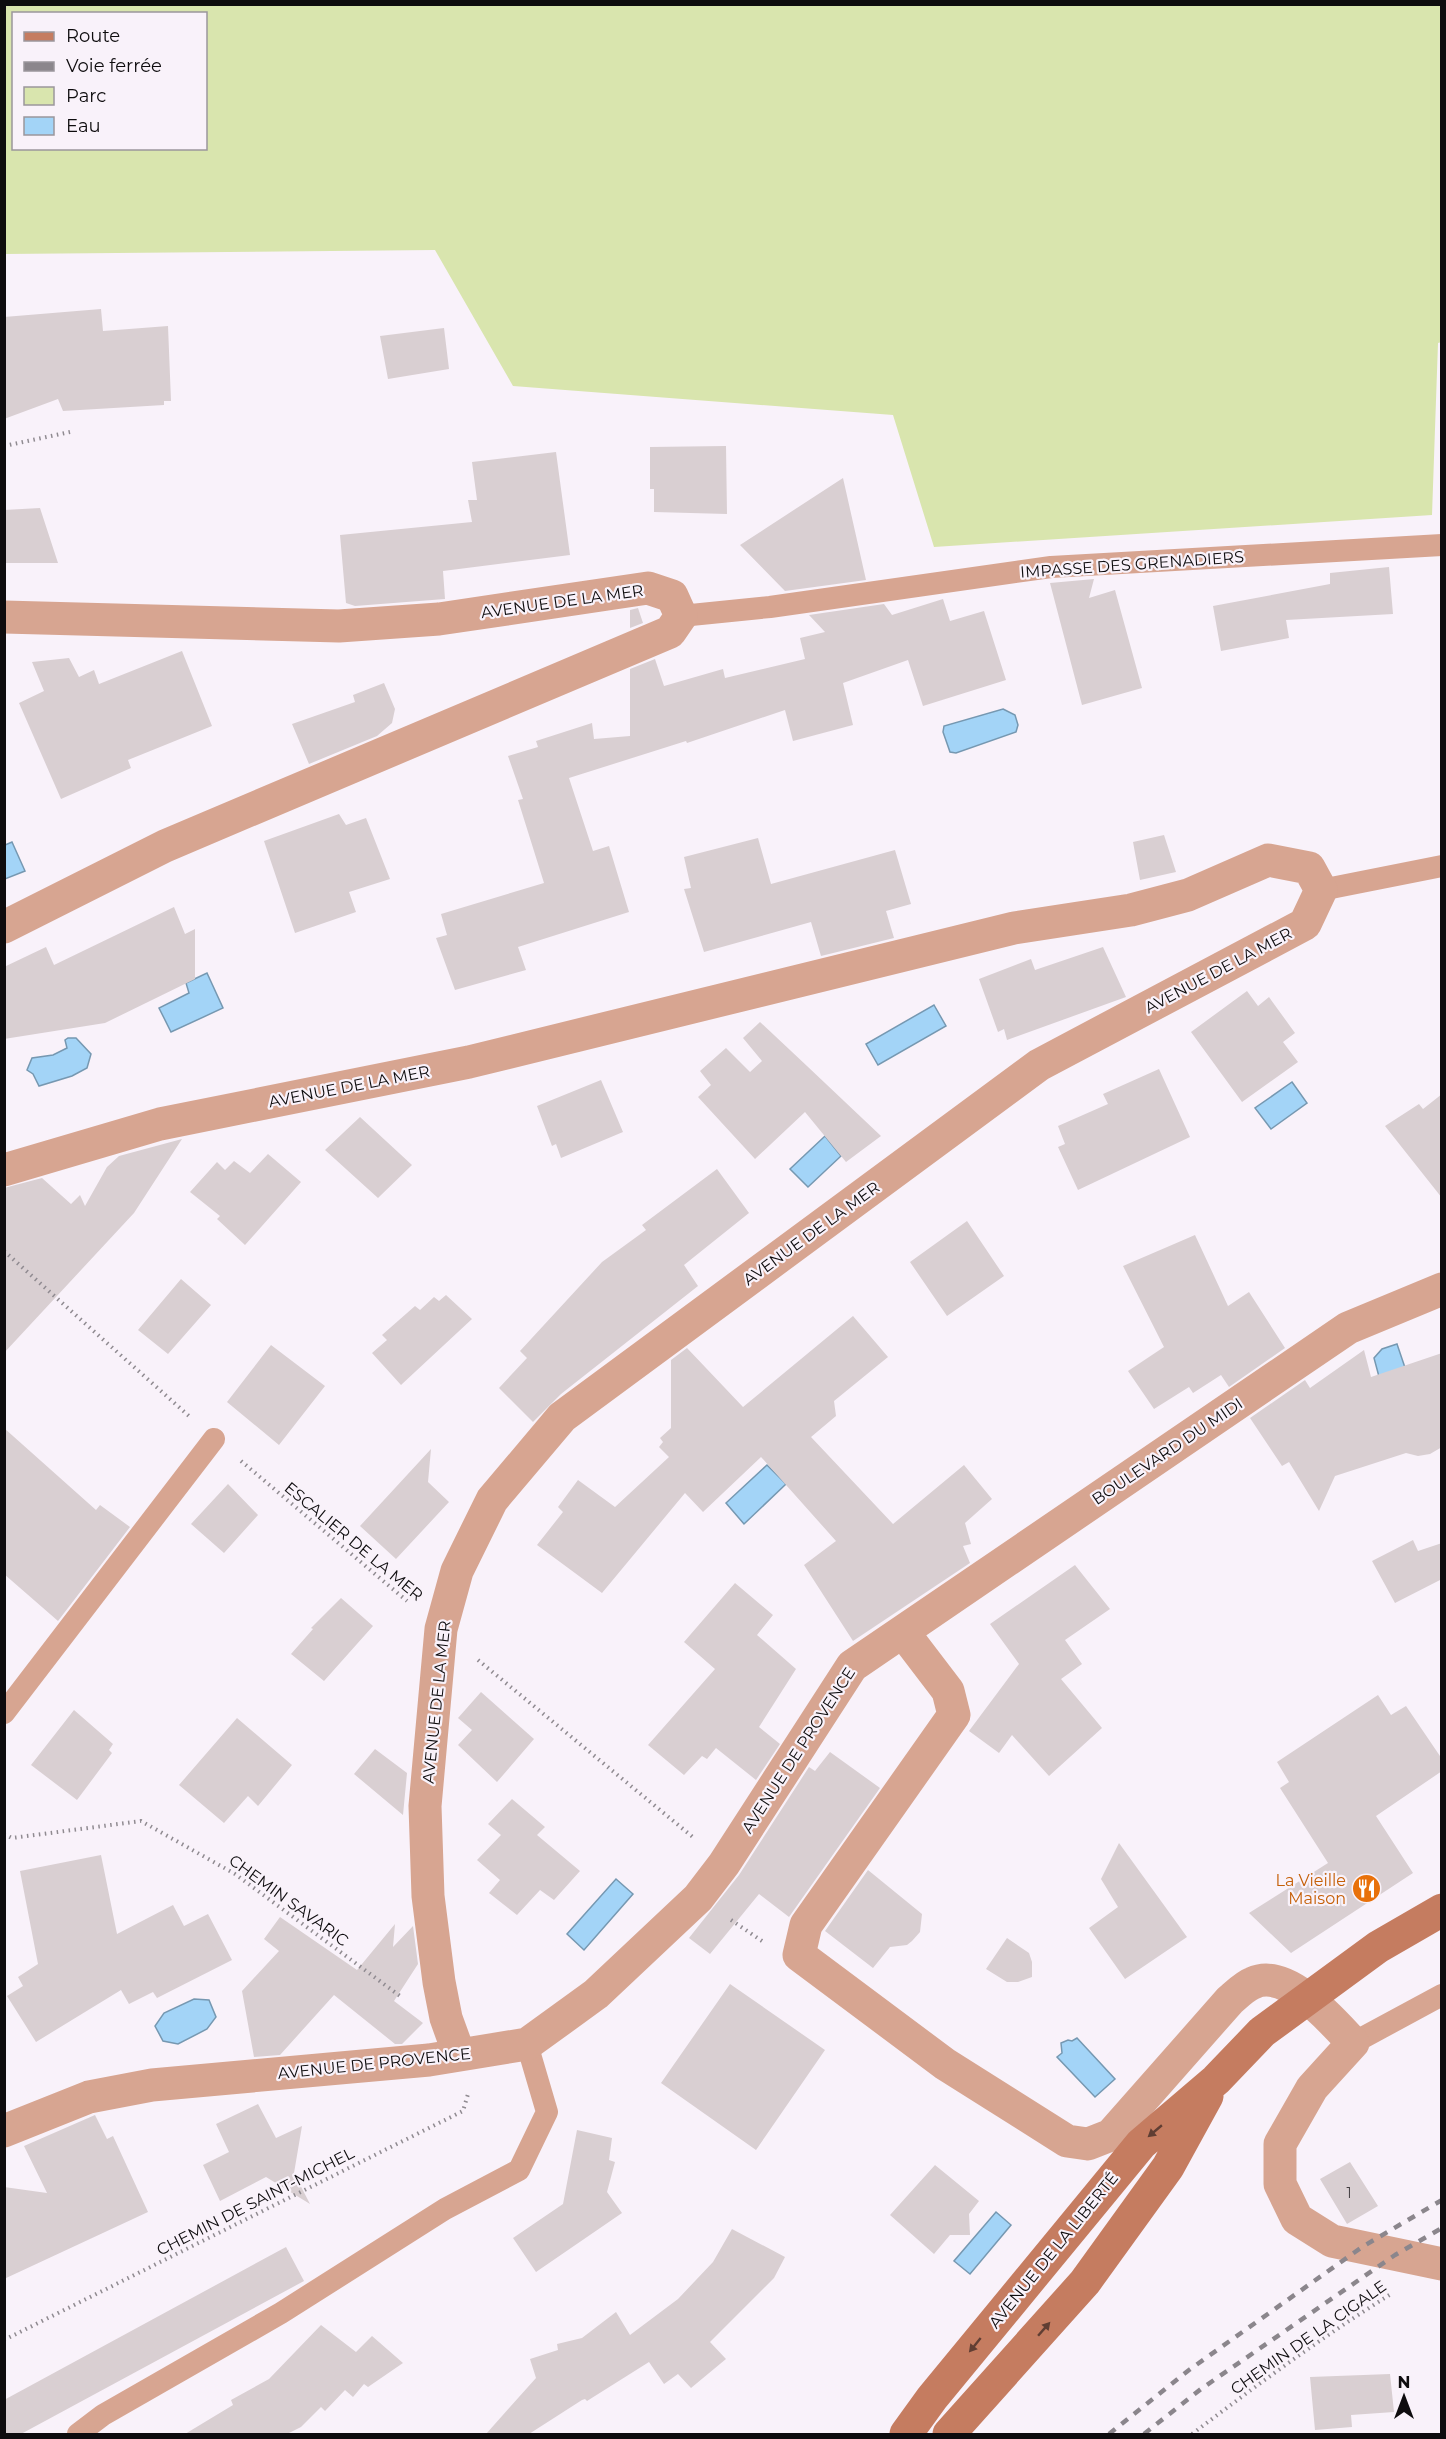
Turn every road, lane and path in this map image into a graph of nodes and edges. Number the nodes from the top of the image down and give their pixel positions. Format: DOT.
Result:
graph roads {
  1 [pos="70,432"];
  2 [pos="4,446"];
  3 [pos="1442,545"];
  4 [pos="681,616"];
  5 [pos="4,617"];
  6 [pos="1442,866"];
  7 [pos="1321,890"];
  8 [pos="4,927"];
  9 [pos="4,1170"];
  10 [pos="4,1251"];
  11 [pos="1442,1289"];
  12 [pos="214,1439"];
  13 [pos="441,1629"];
  14 [pos="903,1632"];
  15 [pos="4,1713"];
  16 [pos="4,1834"];
  17 [pos="724,1864"];
  18 [pos="698,1898"];
  19 [pos="1442,1910"];
  20 [pos="799,1955"];
  21 [pos="1442,1995"];
  22 [pos="1308,1997"];
  23 [pos="446,2018"];
  24 [pos="1353,2043"];
  25 [pos="527,2044"];
  26 [pos="459,2054"];
  27 [pos="1216,2080"];
  28 [pos="4,2131"];
  29 [pos="1441,2264"];
  30 [pos="4,2340"];
  31 [pos="78,2434"];
  32 [pos="906,2434"];
  33 [pos="949,2434"];
  34 [pos="1192,2434"];
  1 -- 2 [label="path"];
  3 -- 4 [label="lane, IMPASSE DES GRENADIERS"];
  4 -- 5 [label="street, AVENUE DE LA MER"];
  4 -- 8 [label="street"];
  6 -- 7 [label="lane"];
  7 -- 9 [label="street, AVENUE DE LA MER"];
  7 -- 13 [label="street, AVENUE DE LA MER"];
  10 -- 12 [label="path, ESCALIER DE LA MER"];
  11 -- 14 [label="street, BOULEVARD DU MIDI"];
  12 -- 13 [label="path, ESCALIER DE LA MER"];
  12 -- 15 [label="lane"];
  13 -- 17 [label="path, ESCALIER DE LA MER"];
  13 -- 23 [label="street, AVENUE DE LA MER"];
  14 -- 17 [label="street, AVENUE DE PROVENCE"];
  14 -- 20 [label="street"];
  16 -- 23 [label="path, CHEMIN SAVARIC"];
  17 -- 18 [label="street, AVENUE DE PROVENCE"];
  18 -- 20 [label="path"];
  18 -- 25 [label="street, AVENUE DE PROVENCE"];
  19 -- 22 [label="main road, AVENUE DE LA LIBERTÉ"];
  20 -- 22 [label="street"];
  21 -- 24 [label="lane"];
  22 -- 24 [label="street"];
  22 -- 27 [label="main road, AVENUE DE LA LIBERTÉ"];
  23 -- 26 [label="street, AVENUE DE LA MER"];
  24 -- 29 [label="street"];
  25 -- 26 [label="street, AVENUE DE PROVENCE"];
  25 -- 31 [label="lane"];
  26 -- 28 [label="street, AVENUE DE PROVENCE"];
  26 -- 30 [label="path, CHEMIN DE SAINT-MICHEL"];
  27 -- 32 [label="main road, AVENUE DE LA LIBERTÉ, one-way"];
  33 -- 27 [label="main road, AVENUE DE LA LIBERTÉ, one-way"];
  29 -- 34 [label="path, CHEMIN DE LA CIGALE"];
}
